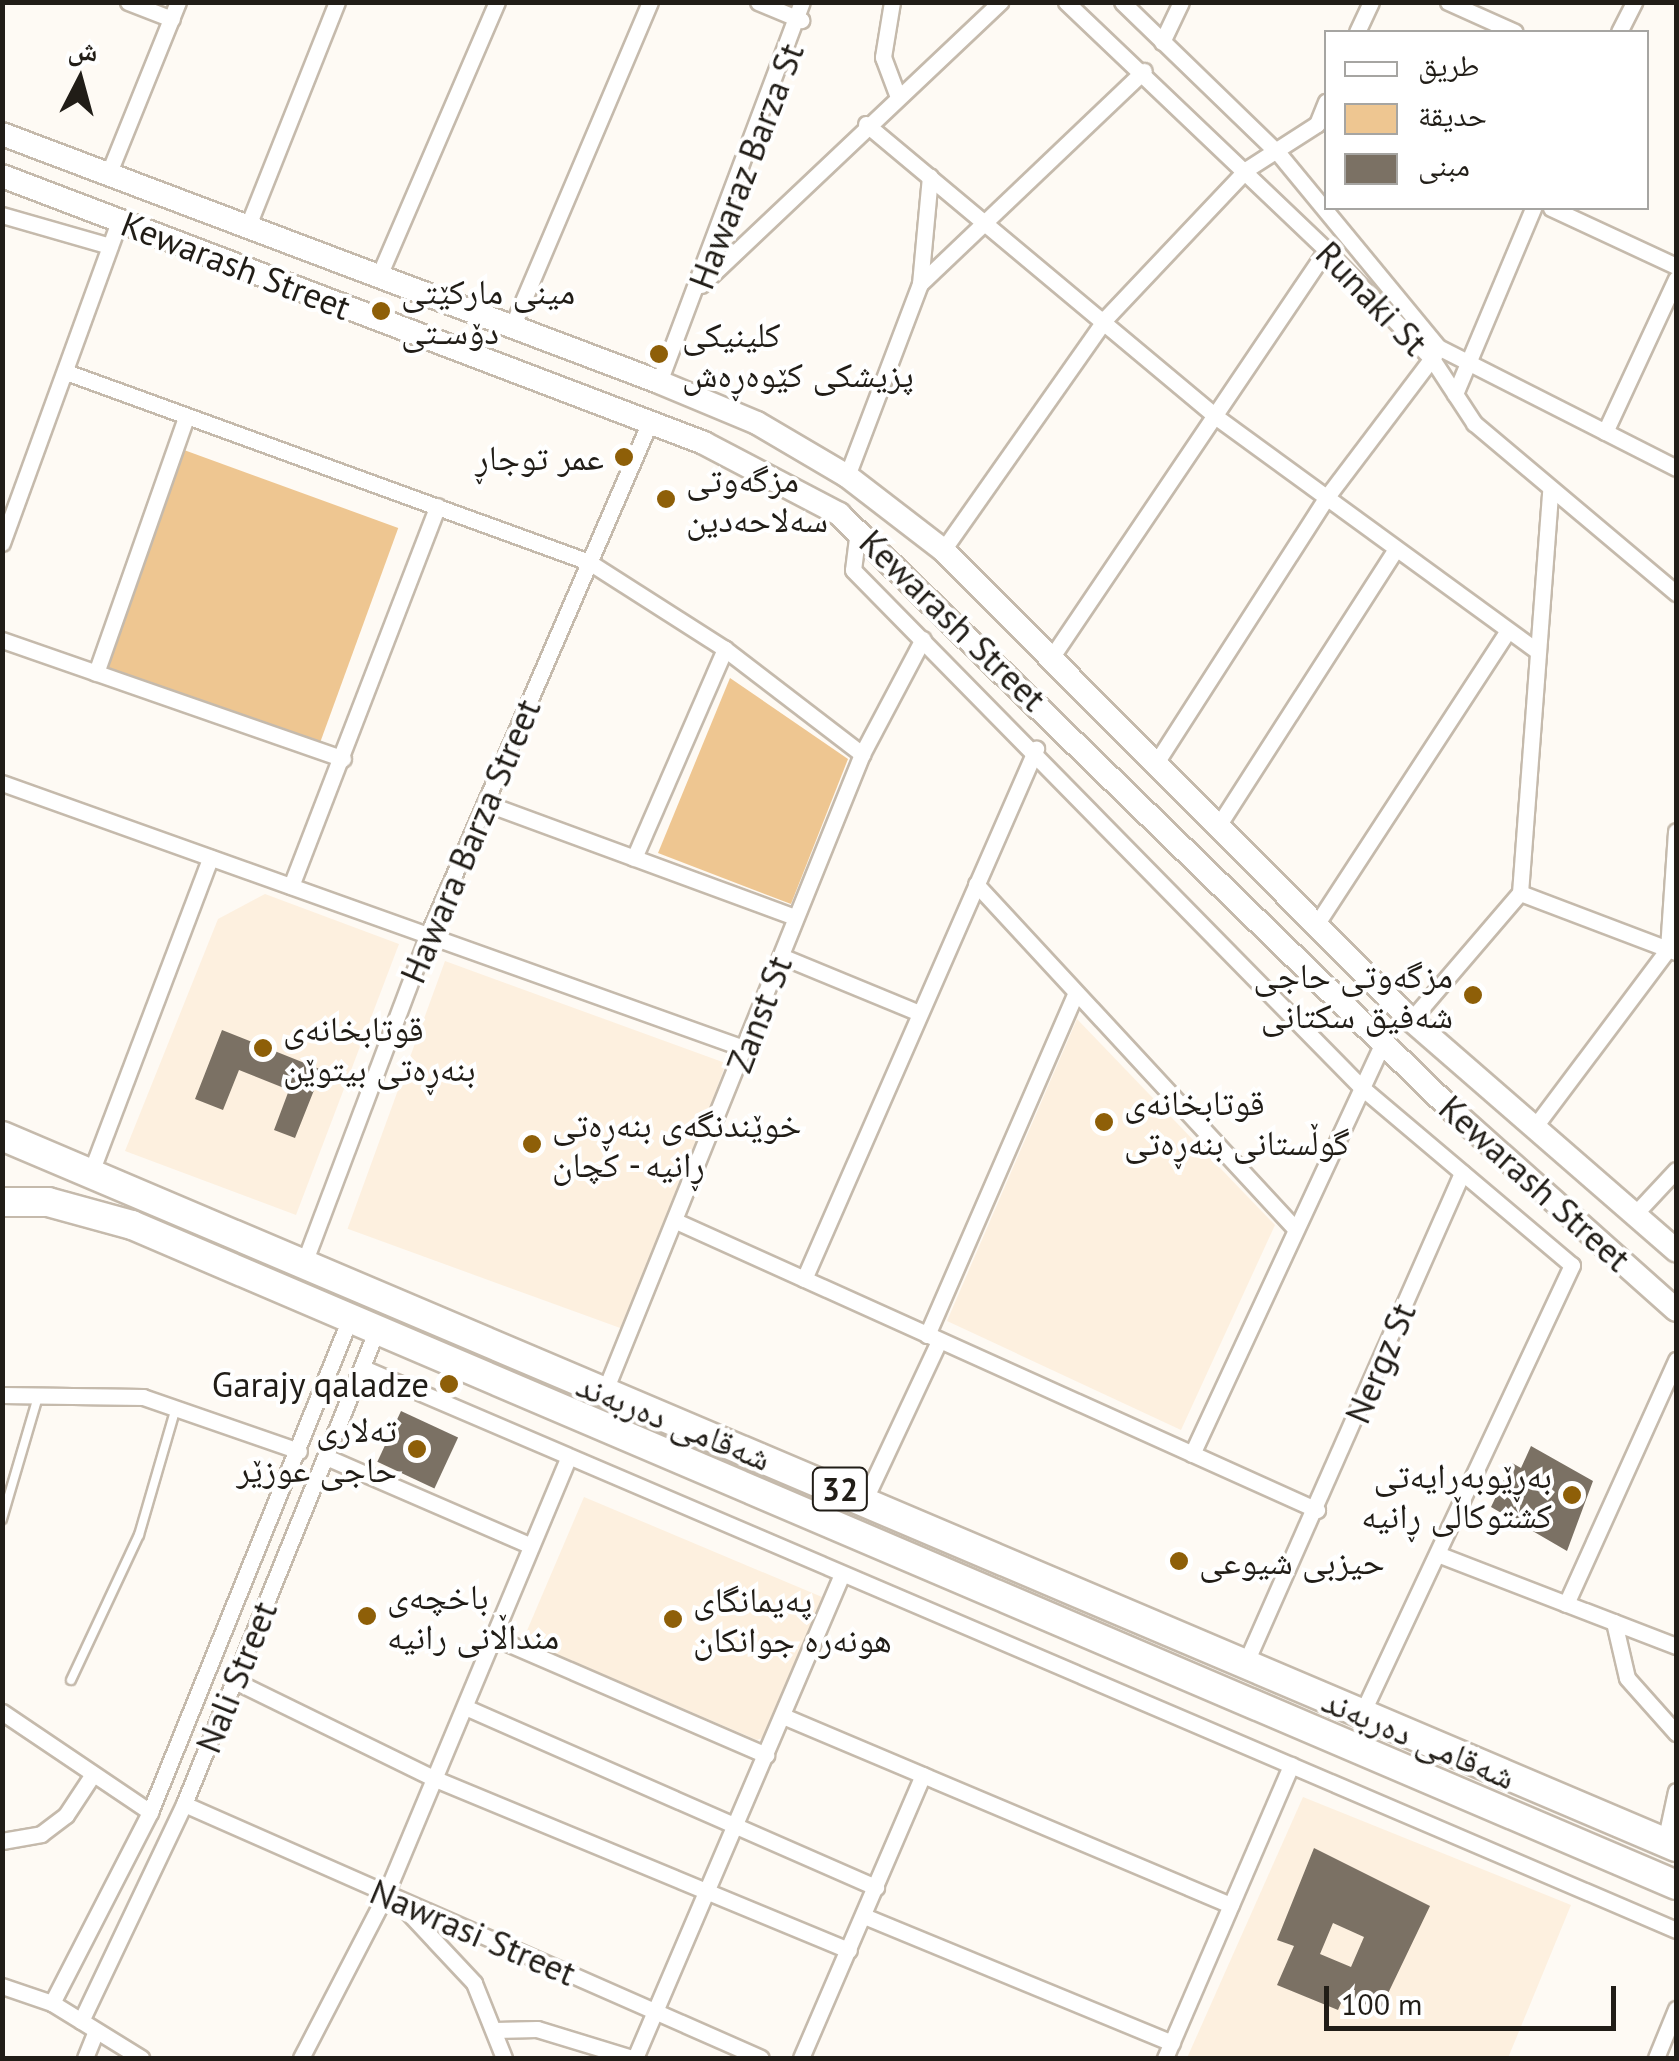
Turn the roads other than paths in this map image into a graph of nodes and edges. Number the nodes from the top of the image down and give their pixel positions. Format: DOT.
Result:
graph roads {
  1 [pos="128,2"];
  2 [pos="178,2"];
  3 [pos="338,2"];
  4 [pos="498,2"];
  5 [pos="650,2"];
  6 [pos="758,2"];
  7 [pos="802,2"];
  8 [pos="892,2"];
  9 [pos="1000,2"];
  10 [pos="1066,2"];
  11 [pos="1122,2"];
  12 [pos="1181,2"];
  13 [pos="1371,2"];
  14 [pos="1448,2"];
  15 [pos="1634,2"];
  16 [pos="172,19"];
  17 [pos="802,20"];
  18 [pos="1359,30"];
  19 [pos="1511,30"];
  20 [pos="1620,30"];
  21 [pos="1162,42"];
  22 [pos="1144,71"];
  23 [pos="898,97"];
  24 [pos="866,124"];
  25 [pos="1322,126"];
  26 [pos="2,134"];
  27 [pos="1279,154"];
  28 [pos="1247,168"];
  29 [pos="108,175"];
  30 [pos="2,176"];
  31 [pos="930,176"];
  32 [pos="1528,210"];
  33 [pos="1555,210"];
  34 [pos="2,215"];
  35 [pos="120,221"];
  36 [pos="990,224"];
  37 [pos="246,228"];
  38 [pos="110,246"];
  39 [pos="1326,250"];
  40 [pos="1676,266"];
  41 [pos="378,278"];
  42 [pos="1676,279"];
  43 [pos="920,284"];
  44 [pos="702,285"];
  45 [pos="1106,318"];
  46 [pos="512,327"];
  47 [pos="1435,353"];
  48 [pos="1471,363"];
  49 [pos="66,372"];
  50 [pos="659,382"];
  51 [pos="1455,394"];
  52 [pos="1215,416"];
  53 [pos="186,417"];
  54 [pos="649,424"];
  55 [pos="1605,432"];
  56 [pos="1676,468"];
  57 [pos="848,476"];
  58 [pos="1550,490"];
  59 [pos="1326,498"];
  60 [pos="438,506"];
  61 [pos="858,529"];
  62 [pos="2,543"];
  63 [pos="944,550"];
  64 [pos="1395,550"];
  65 [pos="589,562"];
  66 [pos="1676,593"];
  67 [pos="1508,631"];
  68 [pos="923,639"];
  69 [pos="2,640"];
  70 [pos="726,649"];
  71 [pos="1536,649"];
  72 [pos="1051,658"];
  73 [pos="96,673"];
  74 [pos="1036,749"];
  75 [pos="862,754"];
  76 [pos="342,759"];
  77 [pos="1156,763"];
  78 [pos="2,783"];
  79 [pos="485,803"];
  80 [pos="1218,826"];
  81 [pos="1676,831"];
  82 [pos="210,858"];
  83 [pos="634,858"];
  84 [pos="976,884"];
  85 [pos="291,886"];
  86 [pos="1520,893"];
  87 [pos="796,918"];
  88 [pos="1316,924"];
  89 [pos="428,935"];
  90 [pos="1672,951"];
  91 [pos="781,956"];
  92 [pos="1076,994"];
  93 [pos="920,1013"];
  94 [pos="1410,1020"];
  95 [pos="1383,1043"];
  96 [pos="746,1050"];
  97 [pos="1484,1084"];
  98 [pos="1362,1087"];
  99 [pos="1455,1113"];
  100 [pos="1533,1129"];
  101 [pos="2,1136"];
  102 [pos="1676,1170"];
  103 [pos="92,1172"];
  104 [pos="1462,1173"];
  105 [pos="2,1202"];
  106 [pos="1635,1214"];
  107 [pos="678,1222"];
  108 [pos="1294,1228"];
  109 [pos="1676,1250"];
  110 [pos="304,1264"];
  111 [pos="804,1279"];
  112 [pos="1676,1310"];
  113 [pos="351,1316"];
  114 [pos="378,1327"];
  115 [pos="933,1338"];
  116 [pos="1676,1360"];
  117 [pos="363,1368"];
  118 [pos="39,1393"];
  119 [pos="604,1393"];
  120 [pos="2,1395"];
  121 [pos="177,1404"];
  122 [pos="299,1450"];
  123 [pos="1192,1454"];
  124 [pos="326,1457"];
  125 [pos="569,1457"];
  126 [pos="864,1499"];
  127 [pos="1317,1510"];
  128 [pos="2,1519"];
  129 [pos="529,1545"];
  130 [pos="1440,1555"];
  131 [pos="842,1574"];
  132 [pos="1566,1604"];
  133 [pos="1614,1622"];
  134 [pos="492,1636"];
  135 [pos="1676,1646"];
  136 [pos="1246,1662"];
  137 [pos="71,1680"];
  138 [pos="235,1681"];
  139 [pos="465,1707"];
  140 [pos="2,1712"];
  141 [pos="1362,1714"];
  142 [pos="783,1716"];
  143 [pos="1676,1733"];
  144 [pos="766,1755"];
  145 [pos="1291,1766"];
  146 [pos="93,1774"];
  147 [pos="923,1775"];
  148 [pos="433,1778"];
  149 [pos="1676,1791"];
  150 [pos="184,1804"];
  151 [pos="150,1812"];
  152 [pos="736,1827"];
  153 [pos="2,1841"];
  154 [pos="1671,1845"];
  155 [pos="1676,1885"];
  156 [pos="876,1887"];
  157 [pos="708,1895"];
  158 [pos="391,1898"];
  159 [pos="1231,1905"];
  160 [pos="864,1916"];
  161 [pos="1676,1930"];
  162 [pos="849,1950"];
  163 [pos="2,1986"];
  164 [pos="52,2004"];
  165 [pos="655,2008"];
  166 [pos="1676,2009"];
  167 [pos="81,2021"];
  168 [pos="496,2030"];
  169 [pos="96,2031"];
  170 [pos="1169,2051"];
  171 [pos="85,2058"];
  172 [pos="141,2058"];
  173 [pos="301,2058"];
  174 [pos="504,2058"];
  175 [pos="634,2058"];
  176 [pos="761,2058"];
  177 [pos="801,2058"];
  178 [pos="1656,2058"];
  1 -- 16 [label="street"];
  2 -- 16 [label="street"];
  3 -- 37 [label="street"];
  4 -- 41 [label="street"];
  5 -- 46 [label="street"];
  6 -- 17 [label="street"];
  7 -- 17 [label="street, Hawaraz Barza St"];
  8 -- 23 [label="street"];
  9 -- 23 [label="street"];
  10 -- 22 [label="street, Runaki St"];
  11 -- 21 [label="street, Runaki St"];
  12 -- 21 [label="street"];
  13 -- 18 [label="street"];
  14 -- 19 [label="street"];
  15 -- 20 [label="street"];
  16 -- 29 [label="street"];
  17 -- 44 [label="street, Hawaraz Barza St"];
  21 -- 27 [label="street, Runaki St"];
  22 -- 28 [label="street, Runaki St"];
  22 -- 36 [label="street"];
  23 -- 24 [label="street"];
  24 -- 31 [label="street"];
  24 -- 44 [label="street"];
  25 -- 27 [label="street"];
  26 -- 29 [label="main road, Kewarash Street"];
  27 -- 28 [label="street"];
  27 -- 47 [label="street, Runaki St"];
  28 -- 39 [label="street, Runaki St"];
  28 -- 45 [label="street"];
  29 -- 37 [label="main road, Kewarash Street"];
  30 -- 35 [label="main road, Kewarash Street"];
  31 -- 36 [label="street"];
  31 -- 43 [label="street"];
  32 -- 48 [label="street"];
  33 -- 40 [label="street"];
  34 -- 38 [label="street"];
  35 -- 38 [label="street"];
  35 -- 54 [label="main road, Kewarash Street"];
  36 -- 43 [label="street"];
  36 -- 45 [label="street"];
  37 -- 41 [label="main road, Kewarash Street"];
  38 -- 49 [label="street"];
  39 -- 47 [label="street, Runaki St"];
  39 -- 52 [label="street"];
  41 -- 46 [label="main road, Kewarash Street"];
  42 -- 55 [label="street"];
  43 -- 57 [label="street"];
  44 -- 50 [label="street, Hawaraz Barza St"];
  45 -- 52 [label="street"];
  45 -- 63 [label="street"];
  46 -- 50 [label="main road, Kewarash Street"];
  47 -- 48 [label="street"];
  47 -- 51 [label="street, Runaki St"];
  47 -- 59 [label="street"];
  48 -- 51 [label="street"];
  48 -- 55 [label="street"];
  49 -- 53 [label="street"];
  49 -- 62 [label="street"];
  50 -- 57 [label="main road, Kewarash Street"];
  51 -- 58 [label="street, Runaki St"];
  52 -- 59 [label="street"];
  52 -- 72 [label="street"];
  53 -- 60 [label="street"];
  53 -- 73 [label="street"];
  54 -- 61 [label="main road, Kewarash Street"];
  54 -- 65 [label="street, Hawara Barza Street"];
  55 -- 56 [label="street"];
  57 -- 63 [label="main road, Kewarash Street"];
  58 -- 66 [label="street, Runaki St"];
  58 -- 71 [label="street"];
  59 -- 64 [label="street"];
  59 -- 77 [label="street"];
  60 -- 65 [label="street"];
  60 -- 76 [label="street"];
  61 -- 68 [label="street"];
  61 -- 95 [label="main road, Kewarash Street"];
  63 -- 72 [label="main road, Kewarash Street"];
  64 -- 67 [label="street"];
  64 -- 80 [label="street"];
  65 -- 70 [label="street"];
  65 -- 79 [label="street, Hawara Barza Street"];
  67 -- 71 [label="street"];
  67 -- 88 [label="street"];
  68 -- 74 [label="street"];
  68 -- 75 [label="street, Zanst St"];
  69 -- 73 [label="street"];
  70 -- 75 [label="street"];
  70 -- 83 [label="street"];
  71 -- 86 [label="street"];
  72 -- 77 [label="main road, Kewarash Street"];
  73 -- 76 [label="street"];
  74 -- 84 [label="street"];
  74 -- 98 [label="street"];
  75 -- 87 [label="street, Zanst St"];
  76 -- 85 [label="street"];
  77 -- 80 [label="main road, Kewarash Street"];
  78 -- 82 [label="street"];
  79 -- 83 [label="street"];
  79 -- 89 [label="street, Hawara Barza Street"];
  80 -- 88 [label="main road, Kewarash Street"];
  81 -- 90 [label="street"];
  82 -- 85 [label="street"];
  82 -- 103 [label="street"];
  83 -- 87 [label="street"];
  84 -- 92 [label="street"];
  84 -- 93 [label="street"];
  85 -- 89 [label="street"];
  86 -- 90 [label="street"];
  86 -- 94 [label="street"];
  87 -- 91 [label="street, Zanst St"];
  88 -- 94 [label="main road, Kewarash Street"];
  89 -- 96 [label="street"];
  89 -- 110 [label="street, Hawara Barza Street"];
  90 -- 100 [label="street"];
  91 -- 93 [label="street"];
  91 -- 96 [label="street, Zanst St"];
  92 -- 108 [label="street"];
  92 -- 115 [label="street"];
  93 -- 111 [label="street"];
  94 -- 97 [label="main road, Kewarash Street"];
  95 -- 98 [label="street"];
  95 -- 99 [label="main road, Kewarash Street"];
  96 -- 107 [label="street, Zanst St"];
  97 -- 99 [label="main road"];
  97 -- 100 [label="main road, Kewarash Street"];
  98 -- 104 [label="street"];
  98 -- 108 [label="street"];
  99 -- 112 [label="main road, Kewarash Street"];
  100 -- 106 [label="main road, Kewarash Street"];
  101 -- 103 [label="highway, شەقامی دەربەند / 32"];
  102 -- 106 [label="street"];
  103 -- 110 [label="highway, شەقامی دەربەند / 32"];
  104 -- 127 [label="street, Nergz St"];
  104 -- 130 [label="street"];
  105 -- 113 [label="highway, شەقامی دەربەند / 32"];
  106 -- 109 [label="main road, Kewarash Street"];
  107 -- 111 [label="street"];
  107 -- 119 [label="street, Zanst St"];
  108 -- 123 [label="street"];
  110 -- 119 [label="highway, شەقامی دەربەند / 32"];
  111 -- 115 [label="street"];
  113 -- 114 [label="highway, شەقامی دەربەند / 32"];
  113 -- 122 [label="street, Nali Street"];
  114 -- 117 [label="street, Nali Street"];
  114 -- 155 [label="highway, شەقامی دەربەند / 32"];
  115 -- 123 [label="street"];
  115 -- 126 [label="street"];
  116 -- 132 [label="street"];
  117 -- 124 [label="street, Nali Street"];
  117 -- 125 [label="street"];
  118 -- 120 [label="street"];
  118 -- 121 [label="street"];
  118 -- 128 [label="lane"];
  119 -- 126 [label="highway, شەقامی دەربەند / 32"];
  121 -- 122 [label="street"];
  121 -- 137 [label="lane"];
  122 -- 151 [label="street, Nali Street"];
  123 -- 127 [label="street"];
  124 -- 129 [label="street"];
  124 -- 138 [label="street, Nali Street"];
  125 -- 129 [label="street"];
  125 -- 131 [label="street"];
  126 -- 136 [label="highway, شەقامی دەربەند / 32"];
  127 -- 136 [label="street, Nergz St"];
  129 -- 134 [label="street"];
  130 -- 132 [label="street"];
  130 -- 141 [label="street"];
  131 -- 142 [label="street"];
  131 -- 145 [label="street"];
  132 -- 133 [label="street"];
  133 -- 135 [label="street"];
  133 -- 143 [label="street"];
  134 -- 139 [label="street"];
  134 -- 144 [label="street"];
  136 -- 141 [label="highway, شەقامی دەربەند / 32"];
  138 -- 148 [label="street"];
  138 -- 150 [label="street, Nali Street"];
  139 -- 148 [label="street"];
  139 -- 152 [label="street"];
  140 -- 146 [label="street"];
  141 -- 154 [label="highway, شەقامی دەربەند / 32"];
  142 -- 144 [label="street"];
  142 -- 147 [label="street"];
  144 -- 152 [label="street"];
  145 -- 159 [label="street"];
  145 -- 161 [label="street"];
  146 -- 151 [label="street"];
  146 -- 153 [label="street"];
  147 -- 156 [label="street"];
  147 -- 159 [label="street"];
  148 -- 157 [label="street"];
  148 -- 158 [label="street"];
  149 -- 154 [label="street"];
  150 -- 158 [label="street, Nawrasi Street"];
  150 -- 167 [label="street, Nali Street"];
  151 -- 164 [label="street, Nali Street"];
  152 -- 156 [label="street"];
  152 -- 157 [label="street"];
  156 -- 160 [label="street"];
  157 -- 162 [label="street"];
  157 -- 165 [label="street"];
  158 -- 165 [label="street, Nawrasi Street"];
  158 -- 168 [label="street"];
  158 -- 173 [label="street"];
  159 -- 170 [label="street"];
  160 -- 162 [label="street"];
  160 -- 170 [label="street"];
  162 -- 177 [label="street"];
  163 -- 164 [label="street"];
  164 -- 167 [label="street"];
  165 -- 175 [label="street"];
  165 -- 176 [label="street, Nawrasi Street"];
  166 -- 178 [label="street"];
  167 -- 169 [label="street"];
  168 -- 174 [label="street"];
  168 -- 175 [label="street"];
  169 -- 171 [label="street"];
  169 -- 172 [label="street"];
}
